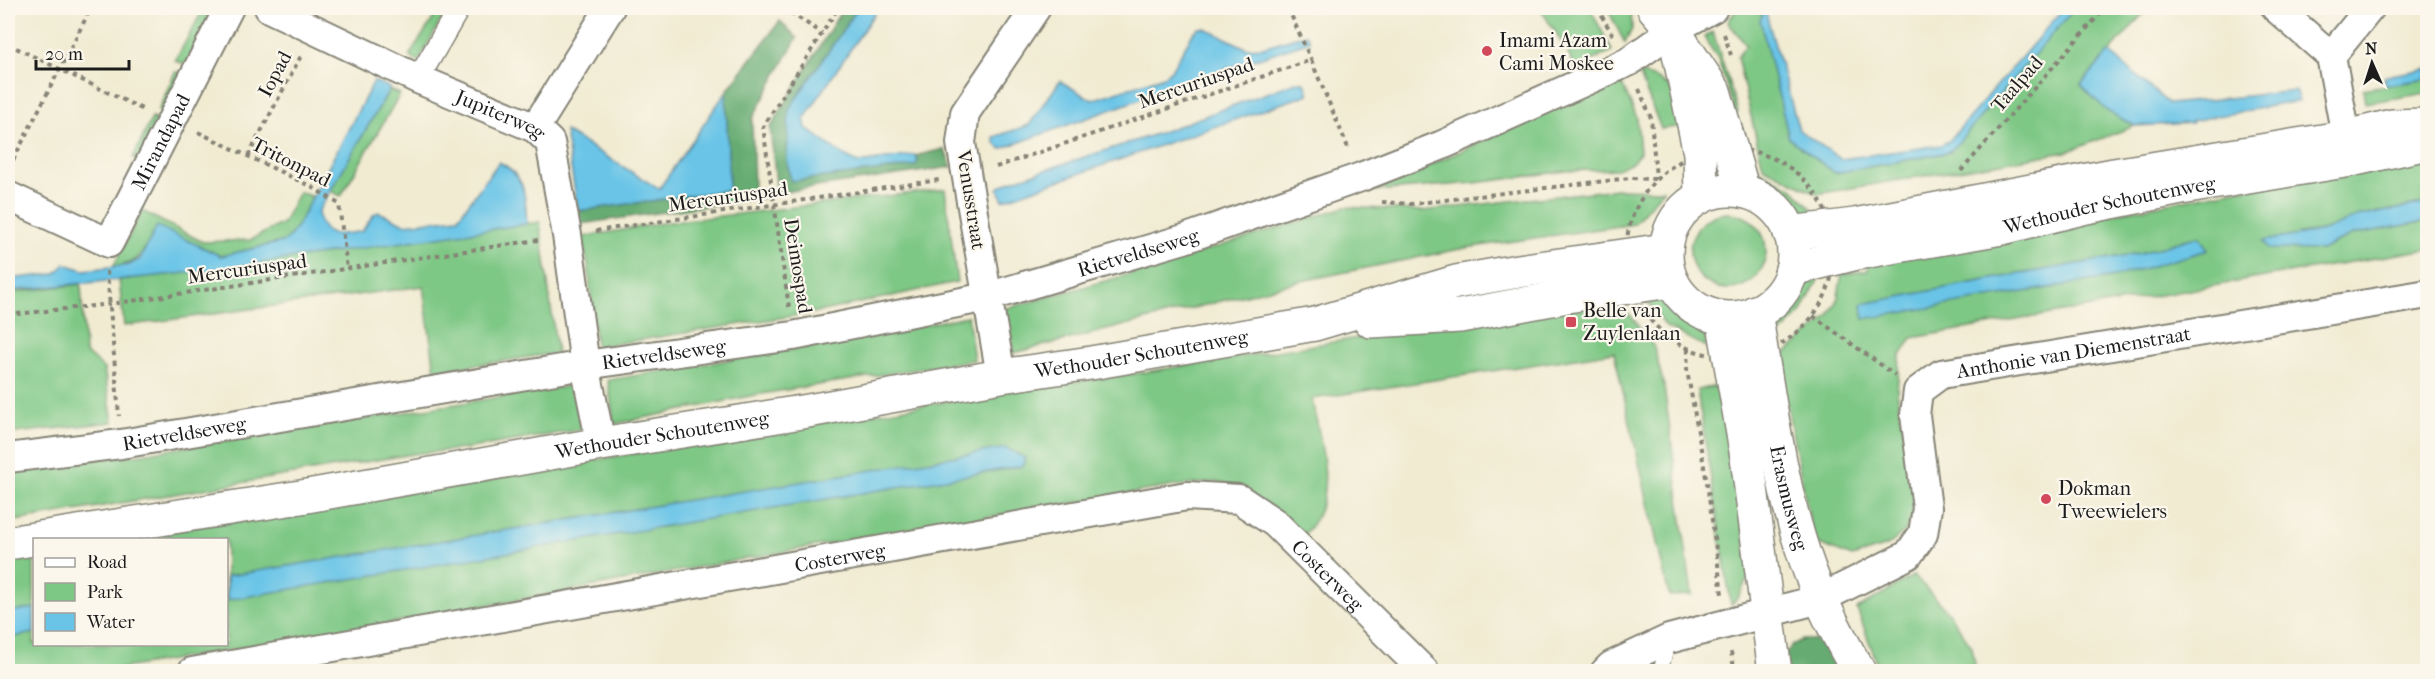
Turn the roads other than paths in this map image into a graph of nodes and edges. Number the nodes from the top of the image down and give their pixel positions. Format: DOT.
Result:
graph roads {
  1 [pos="229,8"];
  2 [pos="269,8"];
  3 [pos="459,8"];
  4 [pos="610,8"];
  5 [pos="1036,8"];
  6 [pos="1713,8"];
  7 [pos="2276,8"];
  8 [pos="2370,8"];
  9 [pos="1664,19"];
  10 [pos="2331,56"];
  11 [pos="418,79"];
  12 [pos="2427,125"];
  13 [pos="535,128"];
  14 [pos="2427,143"];
  15 [pos="2349,148"];
  16 [pos="1743,191"];
  17 [pos="8,196"];
  18 [pos="1701,196"];
  19 [pos="1790,233"];
  20 [pos="1668,266"];
  21 [pos="1792,269"];
  22 [pos="2427,294"];
  23 [pos="987,297"];
  24 [pos="1755,312"];
  25 [pos="1723,318"];
  26 [pos="1315,324"];
  27 [pos="1746,354"];
  28 [pos="585,365"];
  29 [pos="1001,376"];
  30 [pos="601,444"];
  31 [pos="8,458"];
  32 [pos="40,538"];
  33 [pos="33,539"];
  34 [pos="8,543"];
  35 [pos="1820,599"];
  36 [pos="1768,614"];
  37 [pos="1670,639"];
  38 [pos="192,672"];
  39 [pos="1425,672"];
  40 [pos="1605,672"];
  41 [pos="1660,672"];
  42 [pos="1775,672"];
  43 [pos="1860,672"];
  1 -- 17 [label="street, Mirandapad"];
  2 -- 11 [label="street, Jupiterweg"];
  3 -- 11 [label="street"];
  4 -- 13 [label="street"];
  5 -- 23 [label="street, Venusstraat"];
  6 -- 9 [label="street, Rietveldseweg"];
  7 -- 10 [label="street"];
  8 -- 10 [label="street"];
  9 -- 16 [label="street"];
  9 -- 18 [label="street"];
  9 -- 23 [label="street, Rietveldseweg"];
  10 -- 15 [label="street"];
  11 -- 13 [label="street, Jupiterweg"];
  12 -- 15 [label="street, Wethouder Schoutenweg"];
  13 -- 28 [label="street, Jupiterweg"];
  14 -- 15 [label="street, Wethouder Schoutenweg"];
  15 -- 19 [label="street, Wethouder Schoutenweg"];
  15 -- 21 [label="street, Wethouder Schoutenweg"];
  16 -- 18 [label="street"];
  16 -- 19 [label="street"];
  18 -- 20 [label="street"];
  19 -- 21 [label="street"];
  20 -- 25 [label="street"];
  20 -- 26 [label="street, Wethouder Schoutenweg"];
  20 -- 26 [label="street, Wethouder Schoutenweg"];
  21 -- 24 [label="street"];
  22 -- 35 [label="street, Anthonie van Diemenstraat"];
  23 -- 28 [label="street, Rietveldseweg"];
  23 -- 29 [label="street, Venusstraat"];
  24 -- 25 [label="street"];
  24 -- 27 [label="street, Erasmusweg"];
  25 -- 27 [label="street, Erasmusweg"];
  26 -- 29 [label="street, Wethouder Schoutenweg"];
  27 -- 35 [label="street, Erasmusweg"];
  27 -- 36 [label="street, Erasmusweg"];
  28 -- 30 [label="street, Jupiterweg"];
  28 -- 31 [label="street, Rietveldseweg"];
  29 -- 30 [label="street, Wethouder Schoutenweg"];
  30 -- 32 [label="street, Wethouder Schoutenweg"];
  33 -- 34 [label="street, Wethouder Schoutenweg"];
  35 -- 36 [label="street"];
  35 -- 43 [label="street, Erasmusweg"];
  36 -- 37 [label="street"];
  36 -- 42 [label="street, Erasmusweg"];
  37 -- 40 [label="street"];
  37 -- 41 [label="lane"];
  38 -- 39 [label="street, Costerweg"];
}
